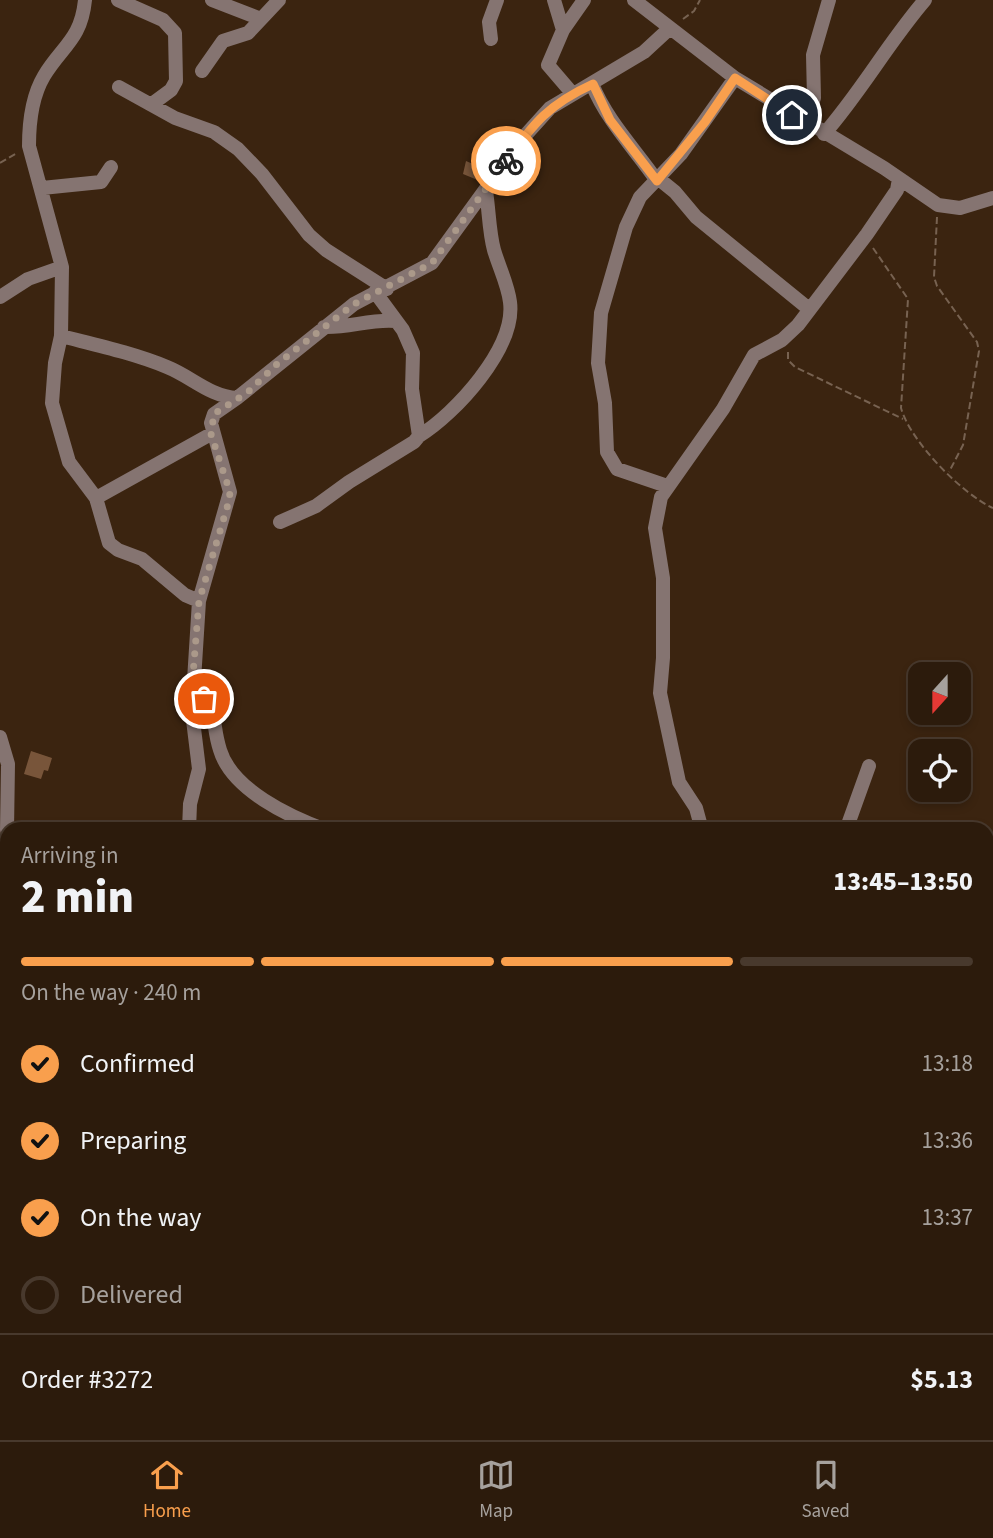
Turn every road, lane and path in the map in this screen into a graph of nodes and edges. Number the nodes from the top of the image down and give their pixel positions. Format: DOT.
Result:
graph roads {
  1 [pos="85,0"];
  2 [pos="118,0"];
  3 [pos="212,0"];
  4 [pos="279,0"];
  5 [pos="497,0"];
  6 [pos="554,0"];
  7 [pos="584,0"];
  8 [pos="634,0"];
  9 [pos="701,0"];
  10 [pos="828,0"];
  11 [pos="925,0"];
  12 [pos="261,19"];
  13 [pos="669,27"];
  14 [pos="563,30"];
  15 [pos="491,39"];
  16 [pos="202,71"];
  17 [pos="735,78"];
  18 [pos="593,84"];
  19 [pos="119,87"];
  20 [pos="572,93"];
  21 [pos="152,104"];
  22 [pos="805,123"];
  23 [pos="824,134"];
  24 [pos="29,146"];
  25 [pos="0,163"];
  26 [pos="111,167"];
  27 [pos="899,179"];
  28 [pos="658,180"];
  29 [pos="42,188"];
  30 [pos="486,191"];
  31 [pos="993,198"];
  32 [pos="937,205"];
  33 [pos="867,234"];
  34 [pos="62,267"];
  35 [pos="381,290"];
  36 [pos="0,297"];
  37 [pos="808,309"];
  38 [pos="395,321"];
  39 [pos="324,327"];
  40 [pos="61,336"];
  41 [pos="782,340"];
  42 [pos="209,391"];
  43 [pos="237,398"];
  44 [pos="214,414"];
  45 [pos="904,419"];
  46 [pos="211,434"];
  47 [pos="419,436"];
  48 [pos="948,472"];
  49 [pos="667,485"];
  50 [pos="96,498"];
  51 [pos="993,508"];
  52 [pos="280,522"];
  53 [pos="199,601"];
  54 [pos="192,687"];
  55 [pos="0,737"];
  56 [pos="869,766"];
  57 [pos="7,822"];
  58 [pos="189,822"];
  59 [pos="305,822"];
  60 [pos="700,822"];
  61 [pos="849,822"];
  1 -- 24 [label="street"];
  2 -- 21 [label="street"];
  3 -- 12 [label="street"];
  4 -- 12 [label="street"];
  5 -- 15 [label="street"];
  6 -- 14 [label="street"];
  7 -- 14 [label="street"];
  8 -- 13 [label="street"];
  9 -- 13 [label="path"];
  10 -- 22 [label="street"];
  11 -- 23 [label="street"];
  12 -- 16 [label="street"];
  13 -- 17 [label="street"];
  13 -- 18 [label="street"];
  14 -- 20 [label="street"];
  17 -- 22 [label="street"];
  17 -- 28 [label="street"];
  18 -- 20 [label="street"];
  18 -- 28 [label="street"];
  19 -- 21 [label="street"];
  20 -- 30 [label="street"];
  21 -- 35 [label="street"];
  22 -- 23 [label="street"];
  23 -- 27 [label="street"];
  24 -- 25 [label="path"];
  24 -- 29 [label="street"];
  26 -- 29 [label="street"];
  27 -- 32 [label="street"];
  27 -- 33 [label="street"];
  28 -- 37 [label="street"];
  28 -- 49 [label="street"];
  29 -- 34 [label="street"];
  30 -- 35 [label="street"];
  30 -- 47 [label="street"];
  31 -- 32 [label="street"];
  32 -- 48 [label="path"];
  33 -- 37 [label="street"];
  33 -- 45 [label="path"];
  34 -- 36 [label="street"];
  34 -- 40 [label="street"];
  35 -- 38 [label="street"];
  35 -- 39 [label="street"];
  37 -- 41 [label="street"];
  38 -- 39 [label="street"];
  38 -- 47 [label="street"];
  39 -- 43 [label="street"];
  40 -- 42 [label="street"];
  40 -- 50 [label="street"];
  41 -- 45 [label="path"];
  41 -- 49 [label="street"];
  42 -- 43 [label="street"];
  42 -- 44 [label="street"];
  43 -- 44 [label="street"];
  44 -- 46 [label="street"];
  45 -- 48 [label="path"];
  46 -- 50 [label="street"];
  46 -- 53 [label="street"];
  47 -- 52 [label="street"];
  48 -- 51 [label="path"];
  49 -- 60 [label="street"];
  50 -- 53 [label="street"];
  53 -- 54 [label="street"];
  54 -- 58 [label="street"];
  54 -- 59 [label="street"];
  55 -- 57 [label="street"];
  56 -- 61 [label="street"];
}
